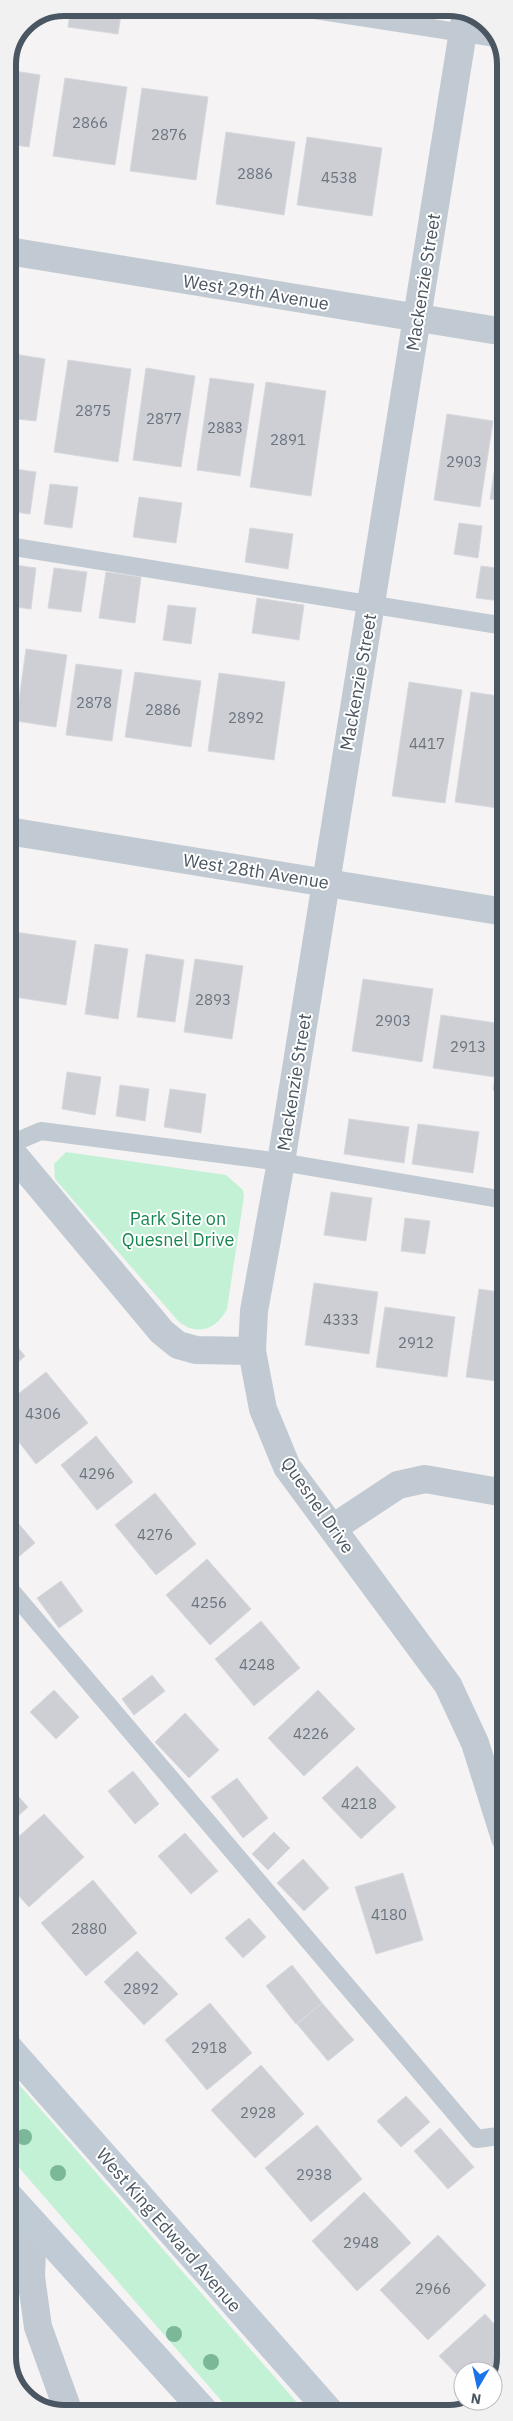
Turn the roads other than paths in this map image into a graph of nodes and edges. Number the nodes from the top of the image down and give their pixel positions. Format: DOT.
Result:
graph roads {
  1 [pos="388,16"];
  2 [pos="464,23"];
  3 [pos="485,33"];
  4 [pos="16,252"];
  5 [pos="417,318"];
  6 [pos="497,331"];
  7 [pos="16,547"];
  8 [pos="371,605"];
  9 [pos="497,625"];
  10 [pos="16,832"];
  11 [pos="325,882"];
  12 [pos="497,911"];
  13 [pos="16,1143"];
  14 [pos="16,1157"];
  15 [pos="281,1162"];
  16 [pos="497,1199"];
  17 [pos="252,1351"];
  18 [pos="497,1492"];
  19 [pos="333,1528"];
  20 [pos="16,1596"];
  21 [pos="497,1813"];
  22 [pos="16,2056"];
  23 [pos="497,2136"];
  24 [pos="16,2204"];
  25 [pos="33,2224"];
  26 [pos="66,2405"];
  27 [pos="199,2405"];
  28 [pos="324,2405"];
  1 -- 2 [label="lane"];
  2 -- 3 [label="lane"];
  2 -- 5 [label="street, Mackenzie Street"];
  4 -- 5 [label="street, West 29th Avenue"];
  5 -- 6 [label="street, West 29th Avenue"];
  5 -- 8 [label="street, Mackenzie Street"];
  7 -- 8 [label="lane"];
  8 -- 9 [label="lane"];
  8 -- 11 [label="street, Mackenzie Street"];
  10 -- 11 [label="street, West 28th Avenue"];
  11 -- 12 [label="street, West 28th Avenue"];
  11 -- 15 [label="street, Mackenzie Street"];
  13 -- 15 [label="lane"];
  14 -- 17 [label="street"];
  15 -- 16 [label="lane"];
  15 -- 17 [label="street, Mackenzie Street"];
  17 -- 19 [label="street, Quesnel Drive"];
  18 -- 19 [label="street"];
  19 -- 21 [label="street, Quesnel Drive"];
  20 -- 23 [label="lane"];
  22 -- 28 [label="main road, West King Edward Avenue"];
  24 -- 25 [label="main road"];
  25 -- 26 [label="street"];
  25 -- 27 [label="main road"];
}
